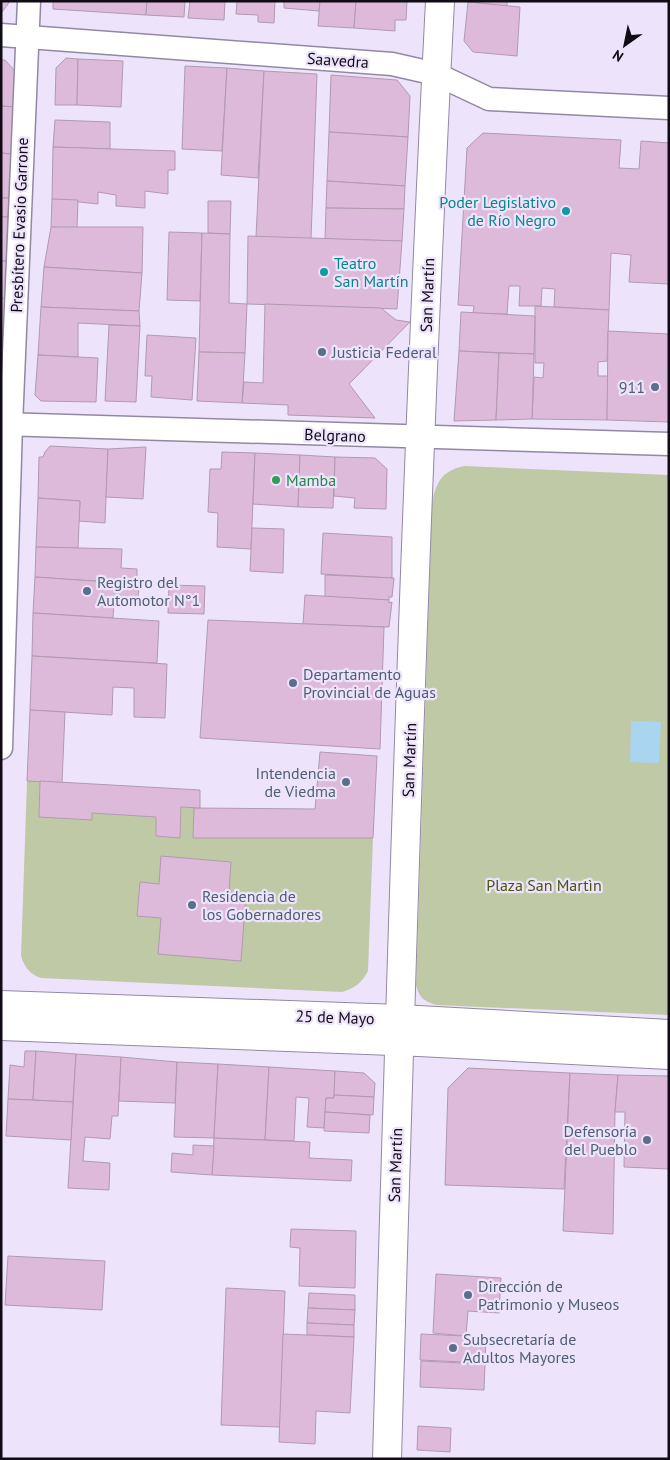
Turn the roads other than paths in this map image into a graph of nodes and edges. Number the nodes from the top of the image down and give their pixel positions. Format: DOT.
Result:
graph roads {
  1 [pos="29,1"];
  2 [pos="440,1"];
  3 [pos="1,35"];
  4 [pos="27,37"];
  5 [pos="436,74"];
  6 [pos="669,108"];
  7 [pos="6,424"];
  8 [pos="421,437"];
  9 [pos="669,444"];
  10 [pos="1,748"];
  11 [pos="1,1005"];
  12 [pos="1,1026"];
  13 [pos="399,1030"];
  14 [pos="669,1034"];
  15 [pos="669,1055"];
  16 [pos="387,1459"];
  1 -- 4 [label="street, Presbítero Evasio Garrone"];
  2 -- 5 [label="main road, San Martín"];
  3 -- 4 [label="street, Saavedra"];
  4 -- 5 [label="street, Saavedra"];
  4 -- 7 [label="street, Presbítero Evasio Garrone"];
  5 -- 6 [label="street, Saavedra"];
  5 -- 8 [label="main road, San Martín"];
  7 -- 8 [label="street, Belgrano"];
  7 -- 10 [label="street, Presbítero Evasio Garrone"];
  8 -- 9 [label="street, Belgrano"];
  8 -- 13 [label="main road, San Martín"];
  11 -- 13 [label="main road, 25 de Mayo"];
  12 -- 13 [label="main road, 25 de Mayo"];
  13 -- 14 [label="main road, 25 de Mayo"];
  13 -- 15 [label="main road, 25 de Mayo"];
  13 -- 16 [label="main road, San Martín"];
}
